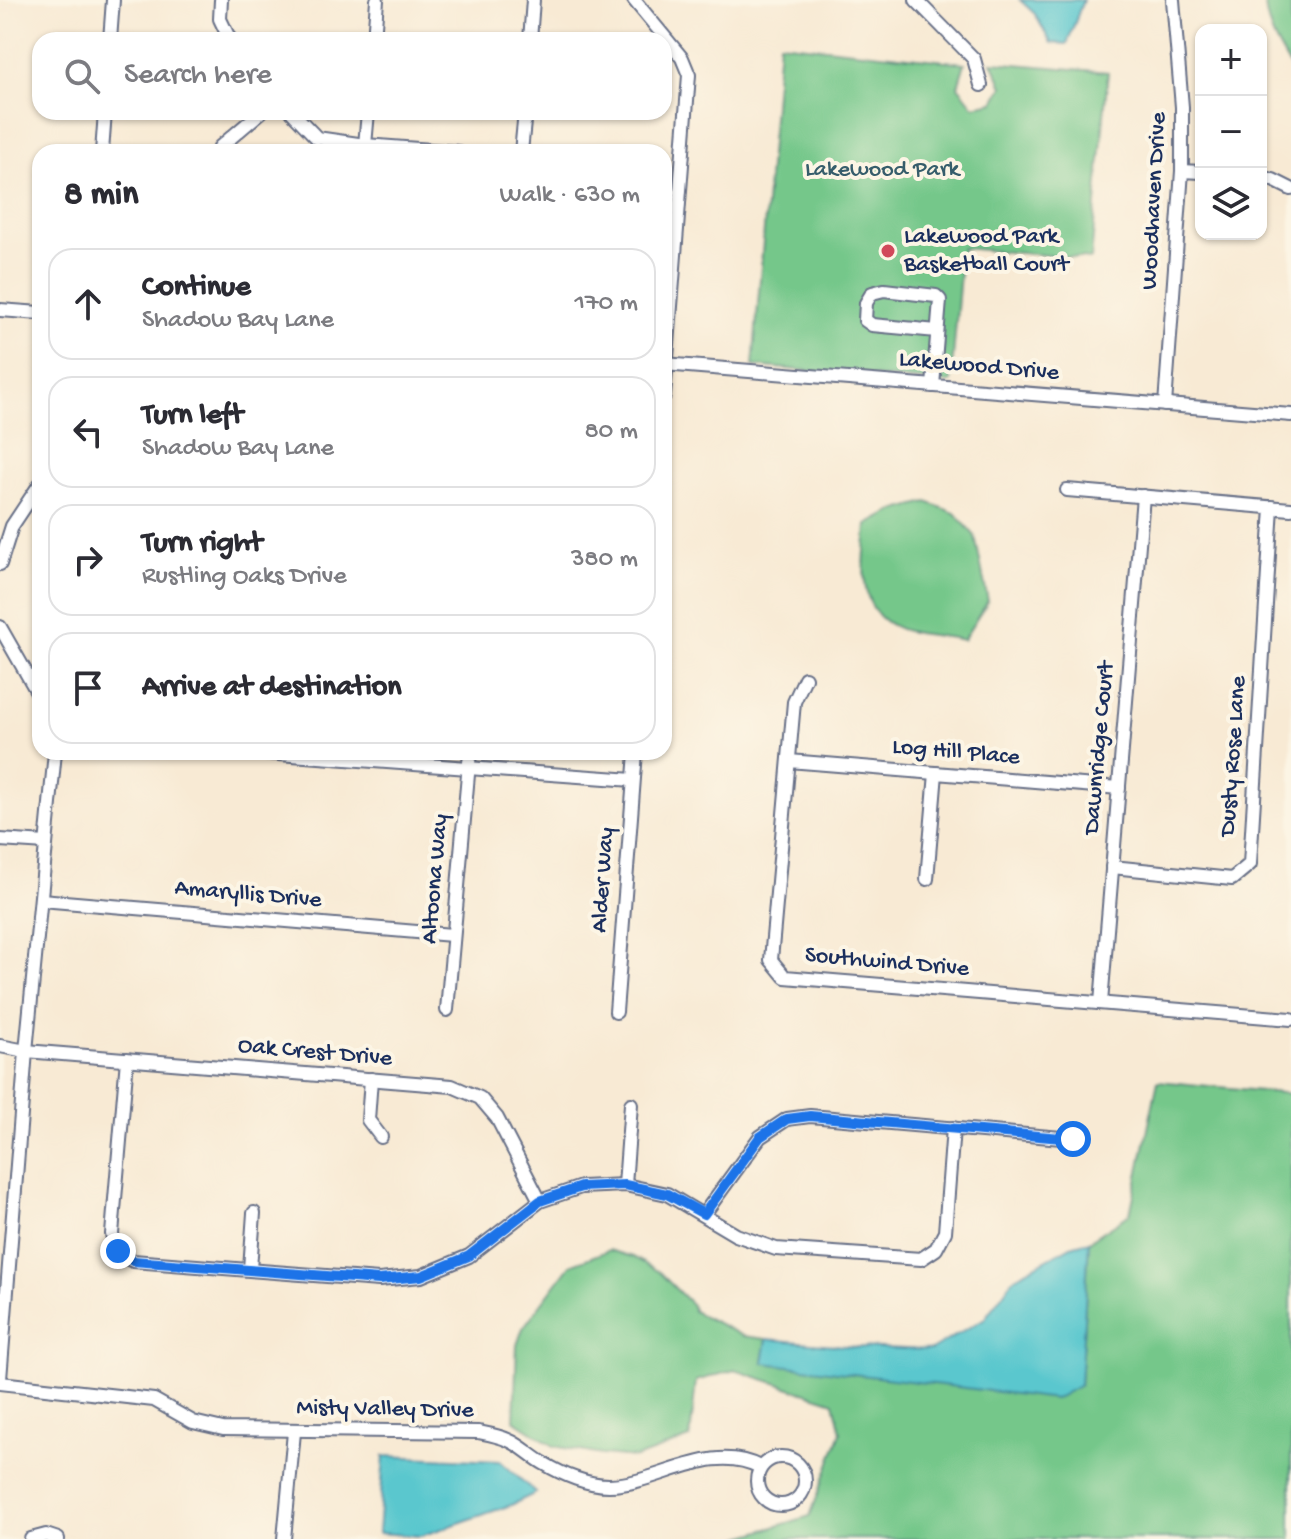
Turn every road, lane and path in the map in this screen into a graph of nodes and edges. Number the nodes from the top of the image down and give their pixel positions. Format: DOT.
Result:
graph roads {
  1 [pos="113,0"];
  2 [pos="221,0"];
  3 [pos="377,0"];
  4 [pos="533,0"];
  5 [pos="634,0"];
  6 [pos="916,0"];
  7 [pos="1173,0"];
  8 [pos="111,32"];
  9 [pos="226,32"];
  10 [pos="375,32"];
  11 [pos="531,32"];
  12 [pos="660,32"];
  13 [pos="672,46"];
  14 [pos="981,85"];
  15 [pos="104,120"];
  16 [pos="252,120"];
  17 [pos="300,120"];
  18 [pos="367,120"];
  19 [pos="524,120"];
  20 [pos="103,144"];
  21 [pos="224,144"];
  22 [pos="358,144"];
  23 [pos="365,144"];
  24 [pos="522,144"];
  25 [pos="1182,171"];
  26 [pos="1195,172"];
  27 [pos="1267,179"];
  28 [pos="1291,189"];
  29 [pos="672,280"];
  30 [pos="0,310"];
  31 [pos="32,312"];
  32 [pos="937,331"];
  33 [pos="672,365"];
  34 [pos="933,386"];
  35 [pos="1165,405"];
  36 [pos="1291,415"];
  37 [pos="1067,490"];
  38 [pos="32,496"];
  39 [pos="1143,496"];
  40 [pos="1272,507"];
  41 [pos="1291,509"];
  42 [pos="0,564"];
  43 [pos="0,627"];
  44 [pos="805,678"];
  45 [pos="32,683"];
  46 [pos="54,760"];
  47 [pos="360,760"];
  48 [pos="469,760"];
  49 [pos="635,760"];
  50 [pos="789,761"];
  51 [pos="468,768"];
  52 [pos="936,773"];
  53 [pos="633,780"];
  54 [pos="1119,788"];
  55 [pos="0,840"];
  56 [pos="46,843"];
  57 [pos="1112,867"];
  58 [pos="927,879"];
  59 [pos="41,900"];
  60 [pos="452,935"];
  61 [pos="1101,1003"];
  62 [pos="447,1010"];
  63 [pos="616,1012"];
  64 [pos="1291,1019"];
  65 [pos="0,1046"];
  66 [pos="26,1051"];
  67 [pos="127,1059"];
  68 [pos="371,1079"];
  69 [pos="631,1104"];
  70 [pos="953,1128"];
  71 [pos="381,1137"];
  72 [pos="1073,1139"];
  73 [pos="625,1185"];
  74 [pos="540,1201"];
  75 [pos="254,1213"];
  76 [pos="704,1214"];
  77 [pos="250,1269"];
  78 [pos="0,1381"];
  79 [pos="294,1432"];
  80 [pos="760,1467"];
  81 [pos="31,1539"];
  82 [pos="58,1539"];
  83 [pos="284,1539"];
  1 -- 8 [label="street"];
  2 -- 9 [label="street"];
  3 -- 10 [label="street"];
  4 -- 11 [label="street"];
  5 -- 12 [label="street"];
  6 -- 14 [label="street"];
  7 -- 25 [label="street, Woodhaven Drive"];
  13 -- 29 [label="street"];
  15 -- 20 [label="street"];
  16 -- 21 [label="street"];
  17 -- 22 [label="street"];
  18 -- 23 [label="street"];
  19 -- 24 [label="street"];
  25 -- 26 [label="street"];
  25 -- 35 [label="street, Woodhaven Drive"];
  27 -- 28 [label="street"];
  30 -- 31 [label="street"];
  32 -- 32 [label="street"];
  32 -- 34 [label="street"];
  33 -- 34 [label="street, Lakewood Drive"];
  34 -- 35 [label="street, Lakewood Drive"];
  35 -- 36 [label="street, Lakewood Drive"];
  37 -- 39 [label="street"];
  38 -- 42 [label="street"];
  39 -- 40 [label="street"];
  39 -- 54 [label="street, Dawnridge Court"];
  40 -- 41 [label="street"];
  40 -- 57 [label="street, Dusty Rose Lane"];
  43 -- 45 [label="street"];
  44 -- 50 [label="street, Southwind Drive"];
  46 -- 56 [label="street"];
  47 -- 51 [label="street"];
  48 -- 51 [label="street, Altoona Way"];
  49 -- 53 [label="street, Alder Way"];
  50 -- 52 [label="street, Log Hill Place"];
  50 -- 61 [label="street, Southwind Drive"];
  51 -- 53 [label="street"];
  51 -- 60 [label="street, Altoona Way"];
  52 -- 54 [label="street, Log Hill Place"];
  52 -- 58 [label="street"];
  53 -- 63 [label="street, Alder Way"];
  54 -- 57 [label="street, Dawnridge Court"];
  55 -- 56 [label="street"];
  56 -- 59 [label="street"];
  57 -- 61 [label="street, Dawnridge Court"];
  59 -- 60 [label="street, Amaryllis Drive"];
  59 -- 66 [label="street"];
  60 -- 62 [label="street, Altoona Way"];
  61 -- 64 [label="street, Southwind Drive"];
  65 -- 66 [label="street, Oak Crest Drive"];
  66 -- 67 [label="street, Oak Crest Drive"];
  66 -- 78 [label="street"];
  67 -- 68 [label="street, Oak Crest Drive"];
  67 -- 77 [label="street"];
  68 -- 71 [label="street"];
  68 -- 74 [label="street, Oak Crest Drive"];
  69 -- 73 [label="street"];
  70 -- 72 [label="street"];
  70 -- 76 [label="street"];
  70 -- 76 [label="street"];
  73 -- 74 [label="street"];
  73 -- 76 [label="street"];
  74 -- 77 [label="street"];
  75 -- 77 [label="street"];
  78 -- 79 [label="street, Misty Valley Drive"];
  79 -- 80 [label="street, Misty Valley Drive"];
  79 -- 83 [label="street"];
  80 -- 80 [label="street, Misty Valley Drive"];
  81 -- 82 [label="street"];
}
